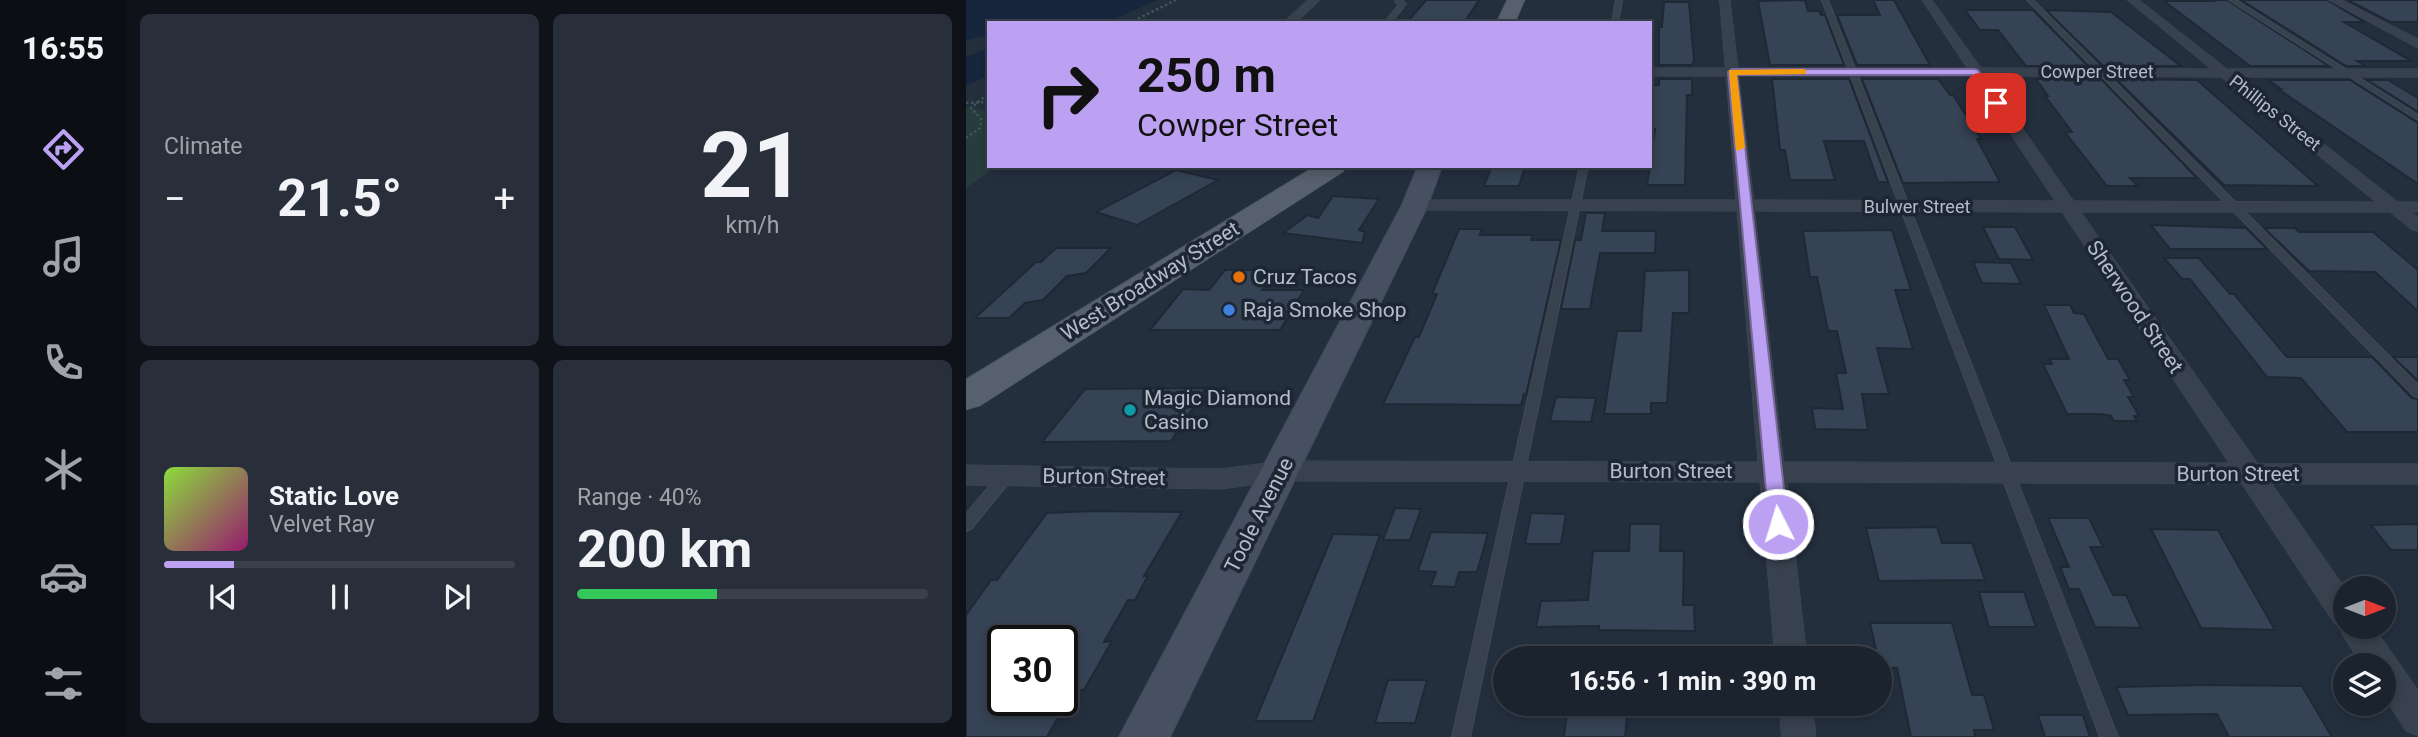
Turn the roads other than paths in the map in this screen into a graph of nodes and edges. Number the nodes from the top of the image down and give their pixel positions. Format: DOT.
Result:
graph roads {
  1 [pos="1315,0"];
  2 [pos="1400,0"];
  3 [pos="1516,0"];
  4 [pos="1619,0"];
  5 [pos="1725,0"];
  6 [pos="1825,0"];
  7 [pos="1927,0"];
  8 [pos="2030,0"];
  9 [pos="2132,0"];
  10 [pos="2232,0"];
  11 [pos="2334,0"];
  12 [pos="1291,21"];
  13 [pos="1389,21"];
  14 [pos="1506,21"];
  15 [pos="1615,21"];
  16 [pos="2418,44"];
  17 [pos="1652,72"];
  18 [pos="1732,72"];
  19 [pos="1853,72"];
  20 [pos="1975,72"];
  21 [pos="2100,72"];
  22 [pos="2223,72"];
  23 [pos="2347,73"];
  24 [pos="2418,73"];
  25 [pos="2418,118"];
  26 [pos="1331,168"];
  27 [pos="1584,168"];
  28 [pos="1428,179"];
  29 [pos="1576,205"];
  30 [pos="1745,206"];
  31 [pos="1905,207"];
  32 [pos="2233,207"];
  33 [pos="2393,207"];
  34 [pos="2418,207"];
  35 [pos="2068,208"];
  36 [pos="2418,226"];
  37 [pos="2418,393"];
  38 [pos="966,397"];
  39 [pos="1281,471"];
  40 [pos="1518,471"];
  41 [pos="1773,471"];
  42 [pos="2007,472"];
  43 [pos="2249,474"];
  44 [pos="2418,474"];
  45 [pos="966,475"];
  46 [pos="1007,475"];
  47 [pos="966,525"];
  48 [pos="2333,596"];
  49 [pos="1790,646"];
  50 [pos="2396,687"];
  51 [pos="1797,716"];
  52 [pos="2418,719"];
  53 [pos="1144,737"];
  54 [pos="1461,737"];
  55 [pos="1799,737"];
  56 [pos="2109,737"];
  1 -- 12 [label="street"];
  2 -- 13 [label="lane"];
  3 -- 14 [label="main road"];
  4 -- 15 [label="lane"];
  5 -- 18 [label="street"];
  6 -- 19 [label="lane"];
  7 -- 20 [label="street, Sherwood Street"];
  8 -- 21 [label="lane"];
  9 -- 22 [label="street, Phillips Street"];
  10 -- 23 [label="lane"];
  11 -- 16 [label="street"];
  17 -- 18 [label="street, Cowper Street"];
  18 -- 19 [label="street, Cowper Street"];
  18 -- 30 [label="street"];
  19 -- 20 [label="street, Cowper Street"];
  19 -- 31 [label="lane"];
  20 -- 21 [label="street, Cowper Street"];
  20 -- 35 [label="street, Sherwood Street"];
  21 -- 22 [label="street, Cowper Street"];
  21 -- 32 [label="lane"];
  22 -- 23 [label="street, Cowper Street"];
  22 -- 33 [label="street, Phillips Street"];
  23 -- 24 [label="street, Cowper Street"];
  23 -- 25 [label="lane"];
  26 -- 38 [label="main road, West Broadway Street"];
  27 -- 29 [label="lane"];
  28 -- 29 [label="street, Bulwer Street"];
  28 -- 39 [label="main road, Toole Avenue"];
  29 -- 30 [label="street, Bulwer Street"];
  29 -- 40 [label="lane"];
  30 -- 31 [label="street, Bulwer Street"];
  30 -- 41 [label="street"];
  31 -- 35 [label="street, Bulwer Street"];
  31 -- 42 [label="lane"];
  32 -- 33 [label="street, Bulwer Street"];
  32 -- 35 [label="street, Bulwer Street"];
  32 -- 37 [label="lane"];
  33 -- 34 [label="street, Bulwer Street"];
  33 -- 36 [label="street, Phillips Street"];
  35 -- 43 [label="street, Sherwood Street"];
  39 -- 40 [label="street, Burton Street"];
  39 -- 46 [label="street, Burton Street"];
  39 -- 53 [label="main road, Toole Avenue"];
  40 -- 41 [label="street, Burton Street"];
  40 -- 54 [label="lane"];
  41 -- 42 [label="street, Burton Street"];
  41 -- 49 [label="street"];
  42 -- 43 [label="street, Burton Street"];
  42 -- 56 [label="lane"];
  43 -- 44 [label="street, Burton Street"];
  43 -- 48 [label="street, Sherwood Street"];
  45 -- 46 [label="street, Burton Street"];
  46 -- 47 [label="lane"];
  50 -- 52 [label="street"];
  51 -- 55 [label="street"];
}
